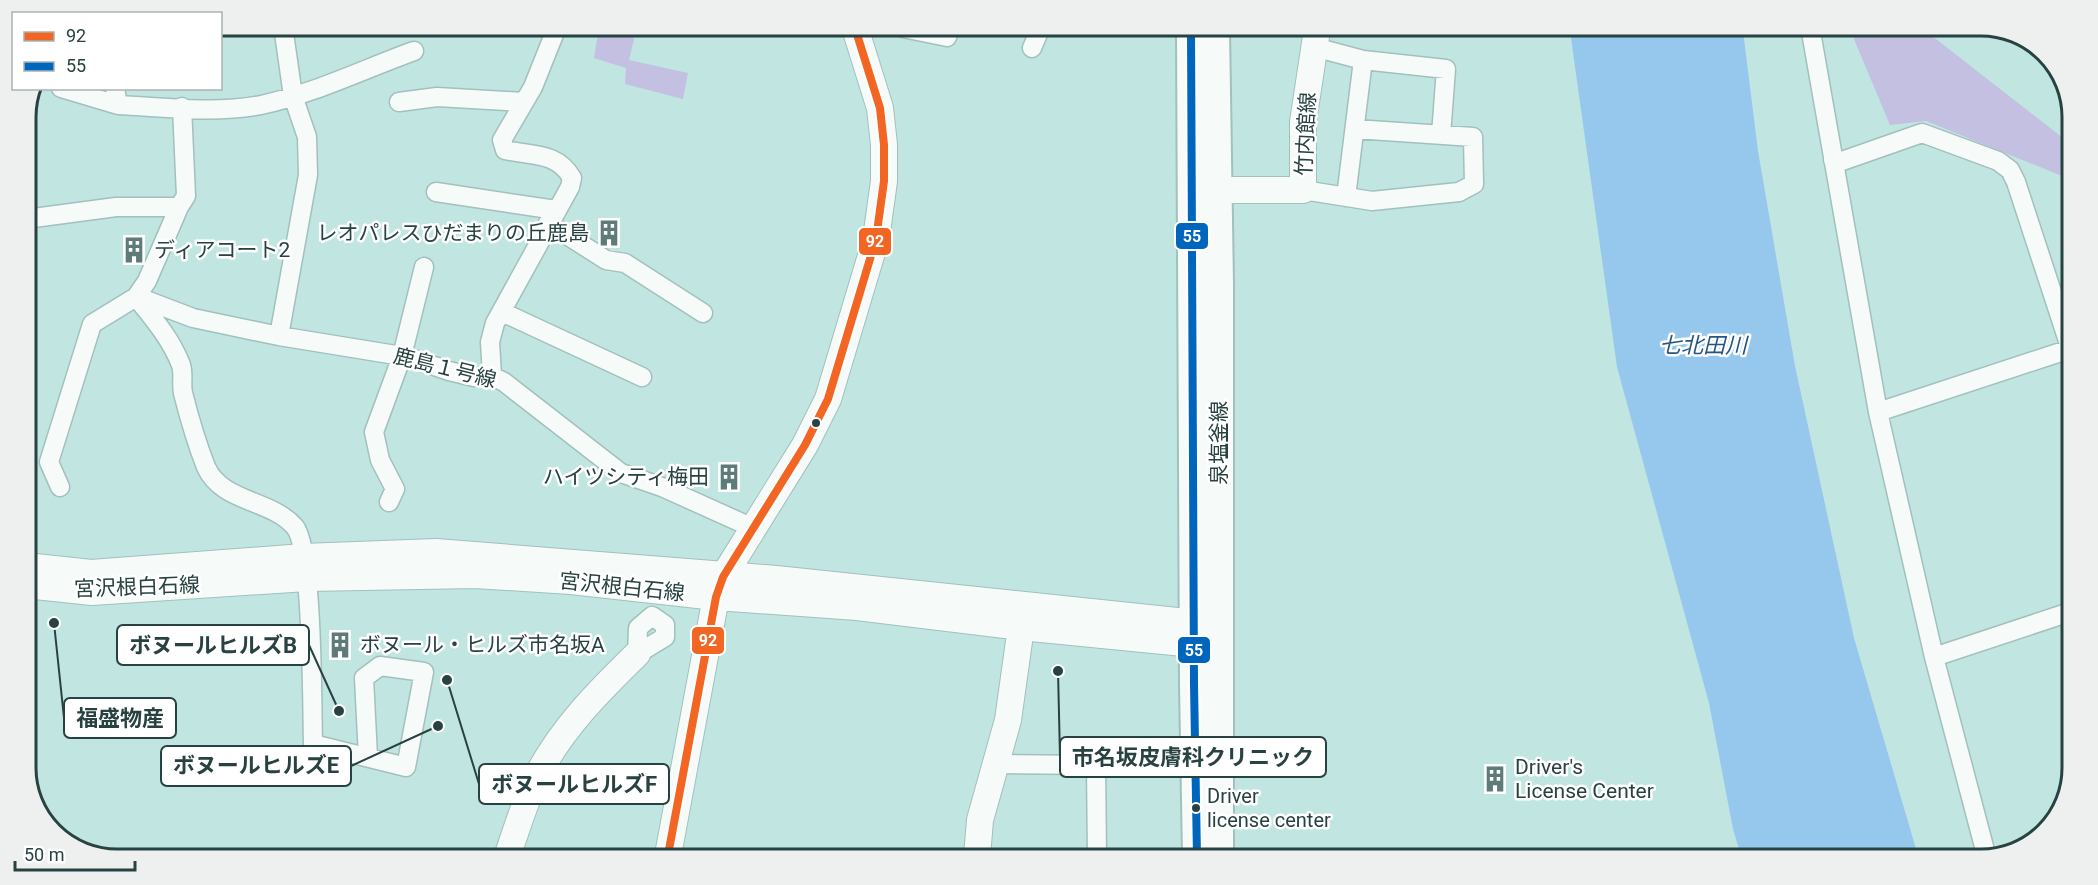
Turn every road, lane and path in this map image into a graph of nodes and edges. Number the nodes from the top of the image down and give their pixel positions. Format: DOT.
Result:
graph roads {
  1 [pos="284,36"];
  2 [pos="553,36"];
  3 [pos="858,36"];
  4 [pos="1037,36"];
  5 [pos="1191,36"];
  6 [pos="1215,36"];
  7 [pos="1812,36"];
  8 [pos="1315,38"];
  9 [pos="1032,48"];
  10 [pos="414,51"];
  11 [pos="1363,60"];
  12 [pos="73,90"];
  13 [pos="293,96"];
  14 [pos="116,97"];
  15 [pos="399,102"];
  16 [pos="524,102"];
  17 [pos="182,107"];
  18 [pos="1355,129"];
  19 [pos="1441,135"];
  20 [pos="1833,160"];
  21 [pos="1218,190"];
  22 [pos="1303,190"];
  23 [pos="435,192"];
  24 [pos="1346,197"];
  25 [pos="179,207"];
  26 [pos="552,216"];
  27 [pos="36,218"];
  28 [pos="424,267"];
  29 [pos="136,297"];
  30 [pos="502,312"];
  31 [pos="703,313"];
  32 [pos="2062,323"];
  33 [pos="279,336"];
  34 [pos="2062,351"];
  35 [pos="402,356"];
  36 [pos="492,376"];
  37 [pos="642,377"];
  38 [pos="1878,412"];
  39 [pos="60,487"];
  40 [pos="389,502"];
  41 [pos="753,528"];
  42 [pos="305,568"];
  43 [pos="36,580"];
  44 [pos="720,587"];
  45 [pos="2062,615"];
  46 [pos="1021,627"];
  47 [pos="1206,635"];
  48 [pos="637,654"];
  49 [pos="1934,657"];
  50 [pos="368,757"];
  51 [pos="995,764"];
  52 [pos="510,849"];
  53 [pos="669,849"];
  54 [pos="978,849"];
  55 [pos="1096,849"];
  56 [pos="1197,849"];
  57 [pos="1219,849"];
  58 [pos="1985,849"];
  1 -- 13 [label="street"];
  2 -- 16 [label="street"];
  3 -- 41 [label="street"];
  4 -- 9 [label="street"];
  5 -- 47 [label="main road"];
  6 -- 21 [label="main road, 泉塩釜線"];
  7 -- 20 [label="street"];
  8 -- 11 [label="street"];
  8 -- 22 [label="street, 竹内館線"];
  10 -- 13 [label="street"];
  11 -- 18 [label="street"];
  11 -- 19 [label="street"];
  12 -- 14 [label="street"];
  13 -- 17 [label="street"];
  13 -- 33 [label="street"];
  14 -- 17 [label="street"];
  15 -- 16 [label="street"];
  16 -- 26 [label="street"];
  17 -- 25 [label="street"];
  18 -- 19 [label="street"];
  18 -- 24 [label="street"];
  19 -- 24 [label="street"];
  20 -- 32 [label="street"];
  20 -- 38 [label="street"];
  21 -- 22 [label="street, 竹内館線"];
  21 -- 47 [label="main road, 泉塩釜線"];
  22 -- 24 [label="street"];
  23 -- 26 [label="street"];
  25 -- 27 [label="street"];
  25 -- 29 [label="street"];
  26 -- 30 [label="street"];
  26 -- 31 [label="street"];
  28 -- 35 [label="street"];
  29 -- 33 [label="street, 鹿島１号線"];
  29 -- 39 [label="street"];
  29 -- 42 [label="street"];
  30 -- 36 [label="street"];
  30 -- 37 [label="street"];
  33 -- 35 [label="street, 鹿島１号線"];
  34 -- 38 [label="street"];
  35 -- 36 [label="street, 鹿島１号線"];
  35 -- 40 [label="street"];
  36 -- 41 [label="street, 鹿島１号線"];
  38 -- 49 [label="street"];
  41 -- 44 [label="street"];
  42 -- 43 [label="street"];
  42 -- 44 [label="street"];
  42 -- 50 [label="street"];
  44 -- 46 [label="street"];
  44 -- 47 [label="street"];
  44 -- 53 [label="street"];
  45 -- 49 [label="street"];
  46 -- 47 [label="street"];
  46 -- 51 [label="street"];
  47 -- 56 [label="main road"];
  47 -- 57 [label="main road, 泉塩釜線"];
  48 -- 52 [label="street"];
  49 -- 58 [label="street"];
  50 -- 50 [label="street"];
  51 -- 54 [label="street"];
  51 -- 55 [label="street"];
}
